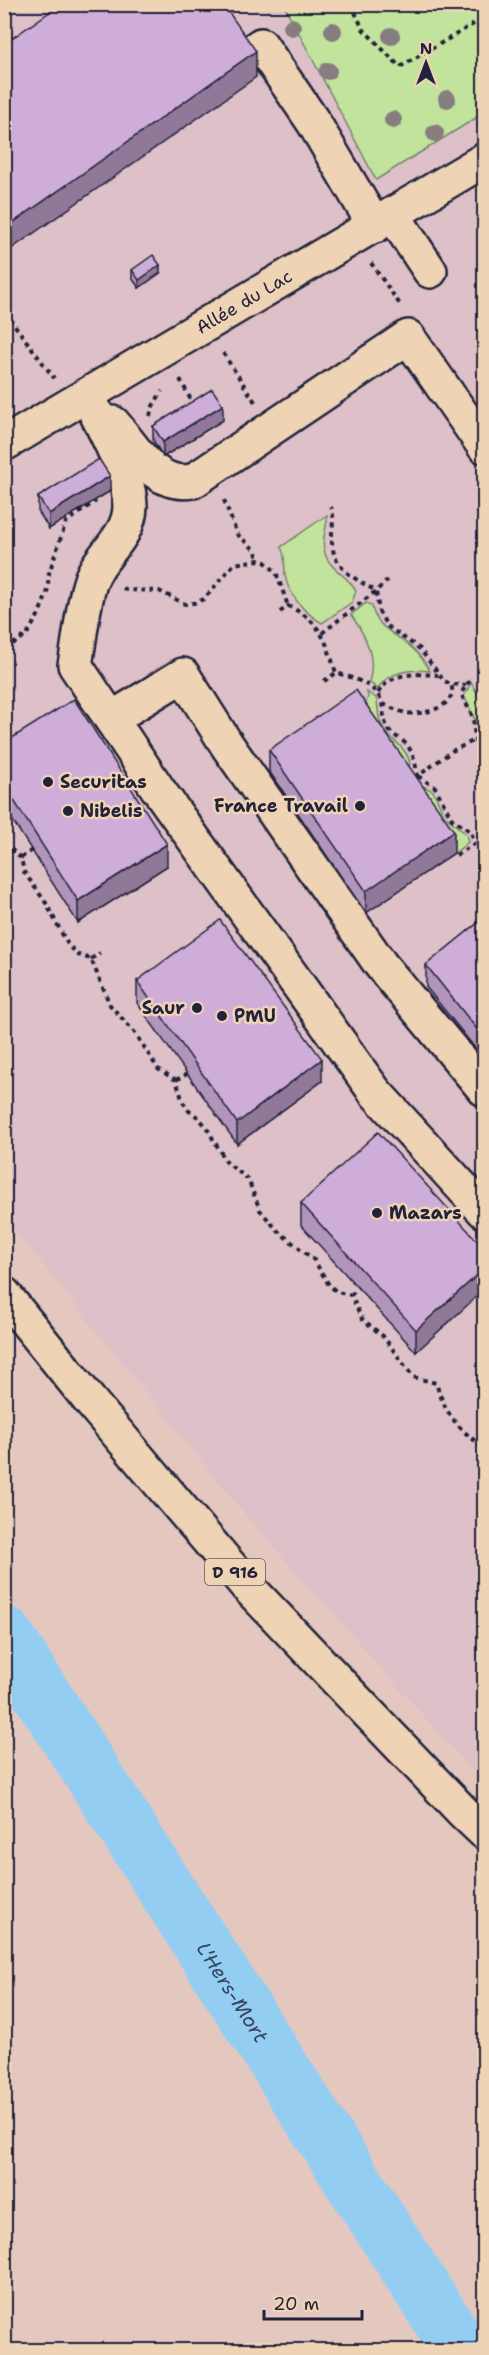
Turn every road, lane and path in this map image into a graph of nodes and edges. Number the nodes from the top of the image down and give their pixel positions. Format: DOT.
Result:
graph roads {
  1 [pos="351,4"];
  2 [pos="484,18"];
  3 [pos="243,57"];
  4 [pos="484,160"];
  5 [pos="375,226"];
  6 [pos="430,271"];
  7 [pos="4,311"];
  8 [pos="407,315"];
  9 [pos="214,357"];
  10 [pos="188,373"];
  11 [pos="180,378"];
  12 [pos="57,381"];
  13 [pos="172,383"];
  14 [pos="164,388"];
  15 [pos="87,395"];
  16 [pos="257,405"];
  17 [pos="195,407"];
  18 [pos="148,427"];
  19 [pos="4,444"];
  20 [pos="484,446"];
  21 [pos="224,498"];
  22 [pos="100,499"];
  23 [pos="332,507"];
  24 [pos="258,560"];
  25 [pos="388,580"];
  26 [pos="117,586"];
  27 [pos="376,591"];
  28 [pos="288,606"];
  29 [pos="279,612"];
  30 [pos="322,633"];
  31 [pos="4,647"];
  32 [pos="336,673"];
  33 [pos="439,675"];
  34 [pos="324,681"];
  35 [pos="470,681"];
  36 [pos="451,684"];
  37 [pos="466,685"];
  38 [pos="378,693"];
  39 [pos="382,703"];
  40 [pos="111,719"];
  41 [pos="475,740"];
  42 [pos="484,768"];
  43 [pos="418,776"];
  44 [pos="412,780"];
  45 [pos="4,843"];
  46 [pos="476,843"];
  47 [pos="32,850"];
  48 [pos="456,855"];
  49 [pos="21,858"];
  50 [pos="484,864"];
  51 [pos="100,953"];
  52 [pos="91,959"];
  53 [pos="187,1074"];
  54 [pos="176,1080"];
  55 [pos="484,1089"];
  56 [pos="484,1211"];
  57 [pos="358,1288"];
  58 [pos="4,1294"];
  59 [pos="351,1295"];
  60 [pos="484,1448"];
  61 [pos="484,1832"];
  1 -- 2 [label="path"];
  3 -- 5 [label="main road"];
  4 -- 5 [label="main road, Allée du Lac"];
  5 -- 6 [label="main road"];
  5 -- 8 [label="path"];
  5 -- 15 [label="main road, Allée du Lac"];
  7 -- 12 [label="path"];
  9 -- 16 [label="path"];
  10 -- 11 [label="path"];
  11 -- 13 [label="path"];
  11 -- 17 [label="path"];
  14 -- 18 [label="path"];
  15 -- 19 [label="main road, Allée du Lac"];
  15 -- 20 [label="main road"];
  15 -- 40 [label="main road"];
  21 -- 24 [label="path"];
  22 -- 31 [label="path"];
  23 -- 27 [label="path"];
  24 -- 26 [label="path"];
  24 -- 28 [label="path"];
  25 -- 27 [label="path"];
  27 -- 30 [label="path"];
  27 -- 33 [label="path"];
  28 -- 29 [label="path"];
  28 -- 30 [label="path"];
  30 -- 32 [label="path"];
  32 -- 34 [label="path"];
  32 -- 38 [label="path"];
  33 -- 36 [label="path"];
  33 -- 38 [label="path"];
  35 -- 37 [label="path"];
  36 -- 37 [label="path"];
  36 -- 39 [label="path"];
  37 -- 41 [label="path"];
  38 -- 39 [label="path"];
  39 -- 43 [label="path"];
  40 -- 55 [label="main road"];
  40 -- 56 [label="main road"];
  41 -- 42 [label="path"];
  41 -- 43 [label="path"];
  43 -- 44 [label="path"];
  43 -- 46 [label="path"];
  45 -- 49 [label="path"];
  46 -- 48 [label="path"];
  46 -- 50 [label="path"];
  47 -- 49 [label="path"];
  49 -- 52 [label="path"];
  51 -- 52 [label="path"];
  52 -- 54 [label="path"];
  53 -- 54 [label="path"];
  54 -- 59 [label="path"];
  57 -- 59 [label="path"];
  58 -- 61 [label="main road, D 916"];
  59 -- 60 [label="path"];
}
